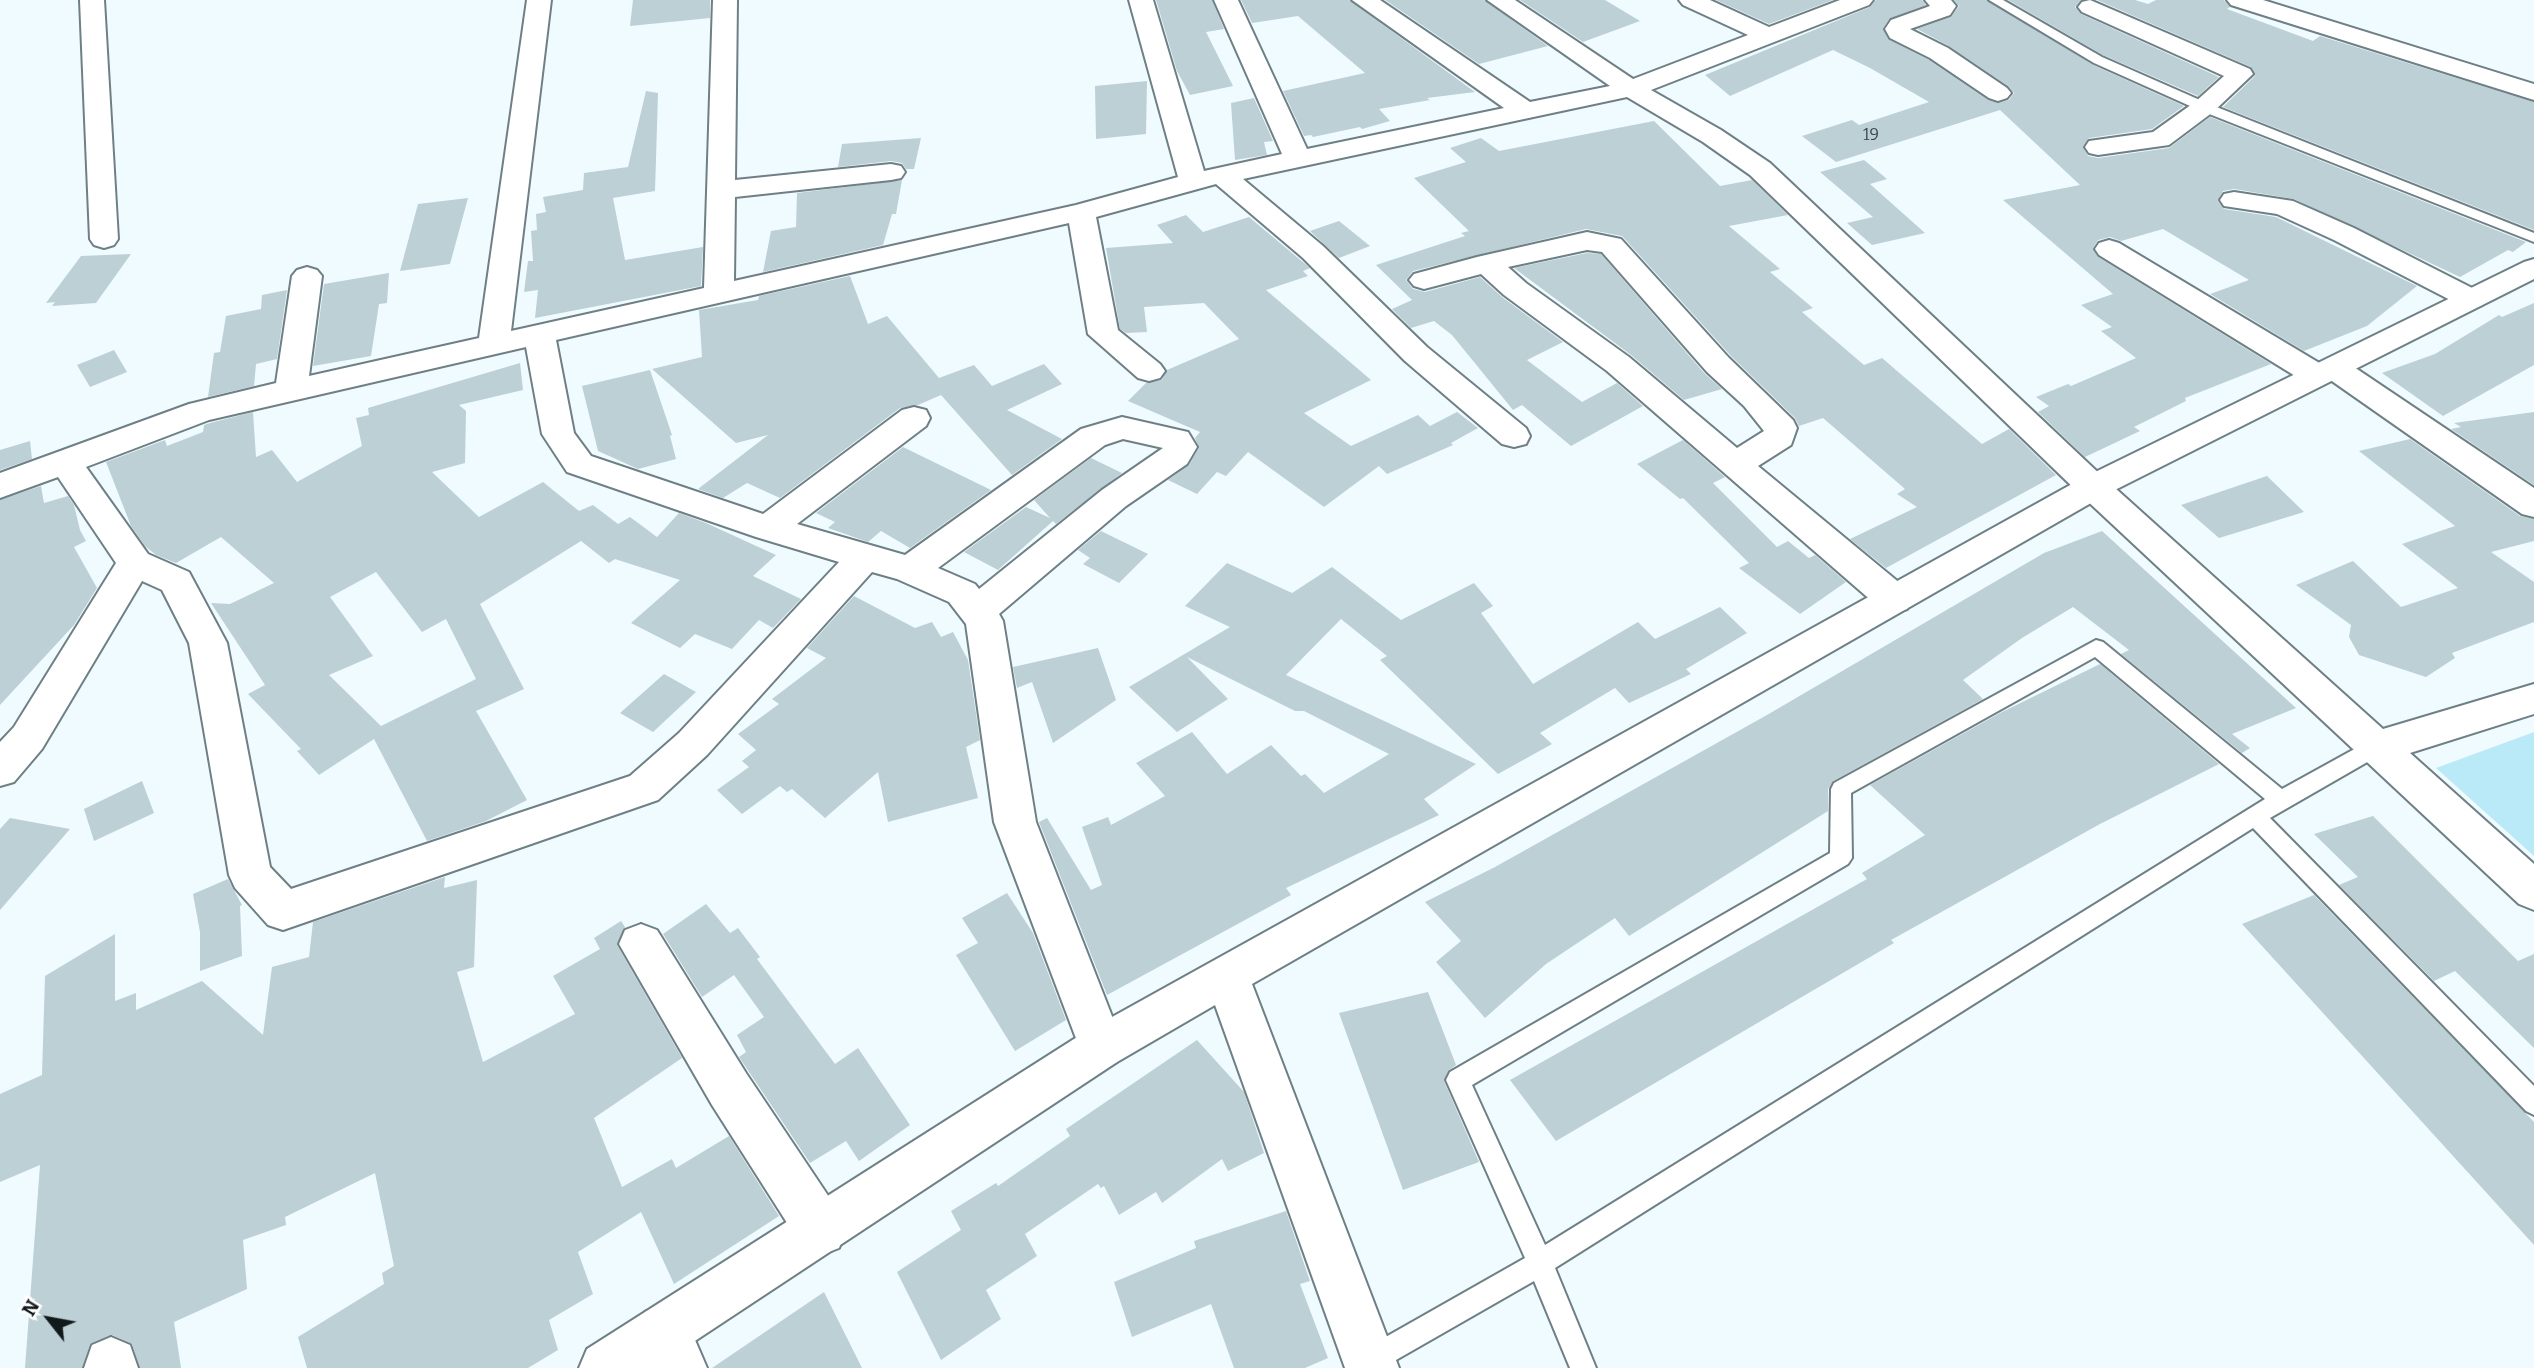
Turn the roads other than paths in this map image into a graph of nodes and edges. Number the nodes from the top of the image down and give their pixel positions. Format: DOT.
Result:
graph roads {
  1 [pos="92,0"];
  2 [pos="539,0"];
  3 [pos="724,0"];
  4 [pos="1141,0"];
  5 [pos="1226,0"];
  6 [pos="1364,0"];
  7 [pos="1499,0"];
  8 [pos="1691,0"];
  9 [pos="1861,0"];
  10 [pos="1937,0"];
  11 [pos="1995,0"];
  12 [pos="2239,0"];
  13 [pos="2090,7"];
  14 [pos="1769,36"];
  15 [pos="1630,89"];
  16 [pos="2534,92"];
  17 [pos="1998,93"];
  18 [pos="2204,107"];
  19 [pos="1526,111"];
  20 [pos="2098,147"];
  21 [pos="1298,159"];
  22 [pos="891,172"];
  23 [pos="1207,178"];
  24 [pos="721,190"];
  25 [pos="2234,200"];
  26 [pos="1081,212"];
  27 [pos="2534,238"];
  28 [pos="104,239"];
  29 [pos="2109,249"];
  30 [pos="1487,263"];
  31 [pos="2534,268"];
  32 [pos="307,276"];
  33 [pos="1424,280"];
  34 [pos="719,294"];
  35 [pos="2471,299"];
  36 [pos="539,334"];
  37 [pos="494,344"];
  38 [pos="1149,371"];
  39 [pos="2325,371"];
  40 [pos="290,390"];
  41 [pos="914,418"];
  42 [pos="1514,436"];
  43 [pos="66,463"];
  44 [pos="1735,465"];
  45 [pos="0,486"];
  46 [pos="2093,487"];
  47 [pos="2534,505"];
  48 [pos="768,528"];
  49 [pos="863,558"];
  50 [pos="135,563"];
  51 [pos="910,570"];
  52 [pos="1894,599"];
  53 [pos="976,612"];
  54 [pos="2534,699"];
  55 [pos="2376,747"];
  56 [pos="0,770"];
  57 [pos="2281,800"];
  58 [pos="2255,816"];
  59 [pos="2534,891"];
  60 [pos="641,944"];
  61 [pos="1226,975"];
  62 [pos="1101,1048"];
  63 [pos="2534,1103"];
  64 [pos="821,1230"];
  65 [pos="1540,1263"];
  66 [pos="672,1349"];
  67 [pos="1371,1364"];
  68 [pos="606,1368"];
  69 [pos="1583,1368"];
  1 -- 28 [label="street"];
  2 -- 37 [label="street"];
  3 -- 24 [label="street"];
  4 -- 23 [label="street"];
  5 -- 21 [label="street"];
  6 -- 19 [label="street"];
  7 -- 15 [label="street"];
  8 -- 14 [label="street"];
  9 -- 14 [label="street"];
  10 -- 17 [label="street"];
  11 -- 18 [label="lane"];
  12 -- 16 [label="street"];
  13 -- 18 [label="street"];
  14 -- 15 [label="street"];
  15 -- 19 [label="street"];
  15 -- 46 [label="street"];
  18 -- 20 [label="street"];
  18 -- 27 [label="lane"];
  19 -- 21 [label="street"];
  21 -- 23 [label="street"];
  22 -- 24 [label="street"];
  23 -- 26 [label="street"];
  23 -- 42 [label="street"];
  24 -- 34 [label="street"];
  25 -- 35 [label="street"];
  26 -- 34 [label="street"];
  26 -- 38 [label="street"];
  29 -- 39 [label="street"];
  30 -- 33 [label="street"];
  30 -- 44 [label="street"];
  30 -- 44 [label="street"];
  31 -- 35 [label="street"];
  32 -- 40 [label="street"];
  34 -- 36 [label="street"];
  35 -- 39 [label="street"];
  36 -- 37 [label="street"];
  36 -- 48 [label="street"];
  37 -- 40 [label="street"];
  39 -- 46 [label="street"];
  39 -- 47 [label="street"];
  40 -- 43 [label="street"];
  41 -- 48 [label="street"];
  43 -- 45 [label="street"];
  43 -- 50 [label="street"];
  44 -- 52 [label="street"];
  46 -- 52 [label="street"];
  46 -- 55 [label="street"];
  48 -- 49 [label="street"];
  49 -- 50 [label="street"];
  49 -- 51 [label="street"];
  50 -- 56 [label="street"];
  51 -- 53 [label="street"];
  51 -- 53 [label="street"];
  52 -- 61 [label="street"];
  53 -- 62 [label="street"];
  54 -- 55 [label="street"];
  55 -- 57 [label="lane"];
  55 -- 59 [label="street"];
  57 -- 58 [label="lane"];
  57 -- 65 [label="lane"];
  58 -- 63 [label="lane"];
  58 -- 65 [label="lane"];
  60 -- 64 [label="street"];
  61 -- 62 [label="street"];
  61 -- 67 [label="street"];
  62 -- 64 [label="street"];
  64 -- 66 [label="street"];
  65 -- 67 [label="lane"];
  65 -- 69 [label="lane"];
  66 -- 68 [label="street"];
}
